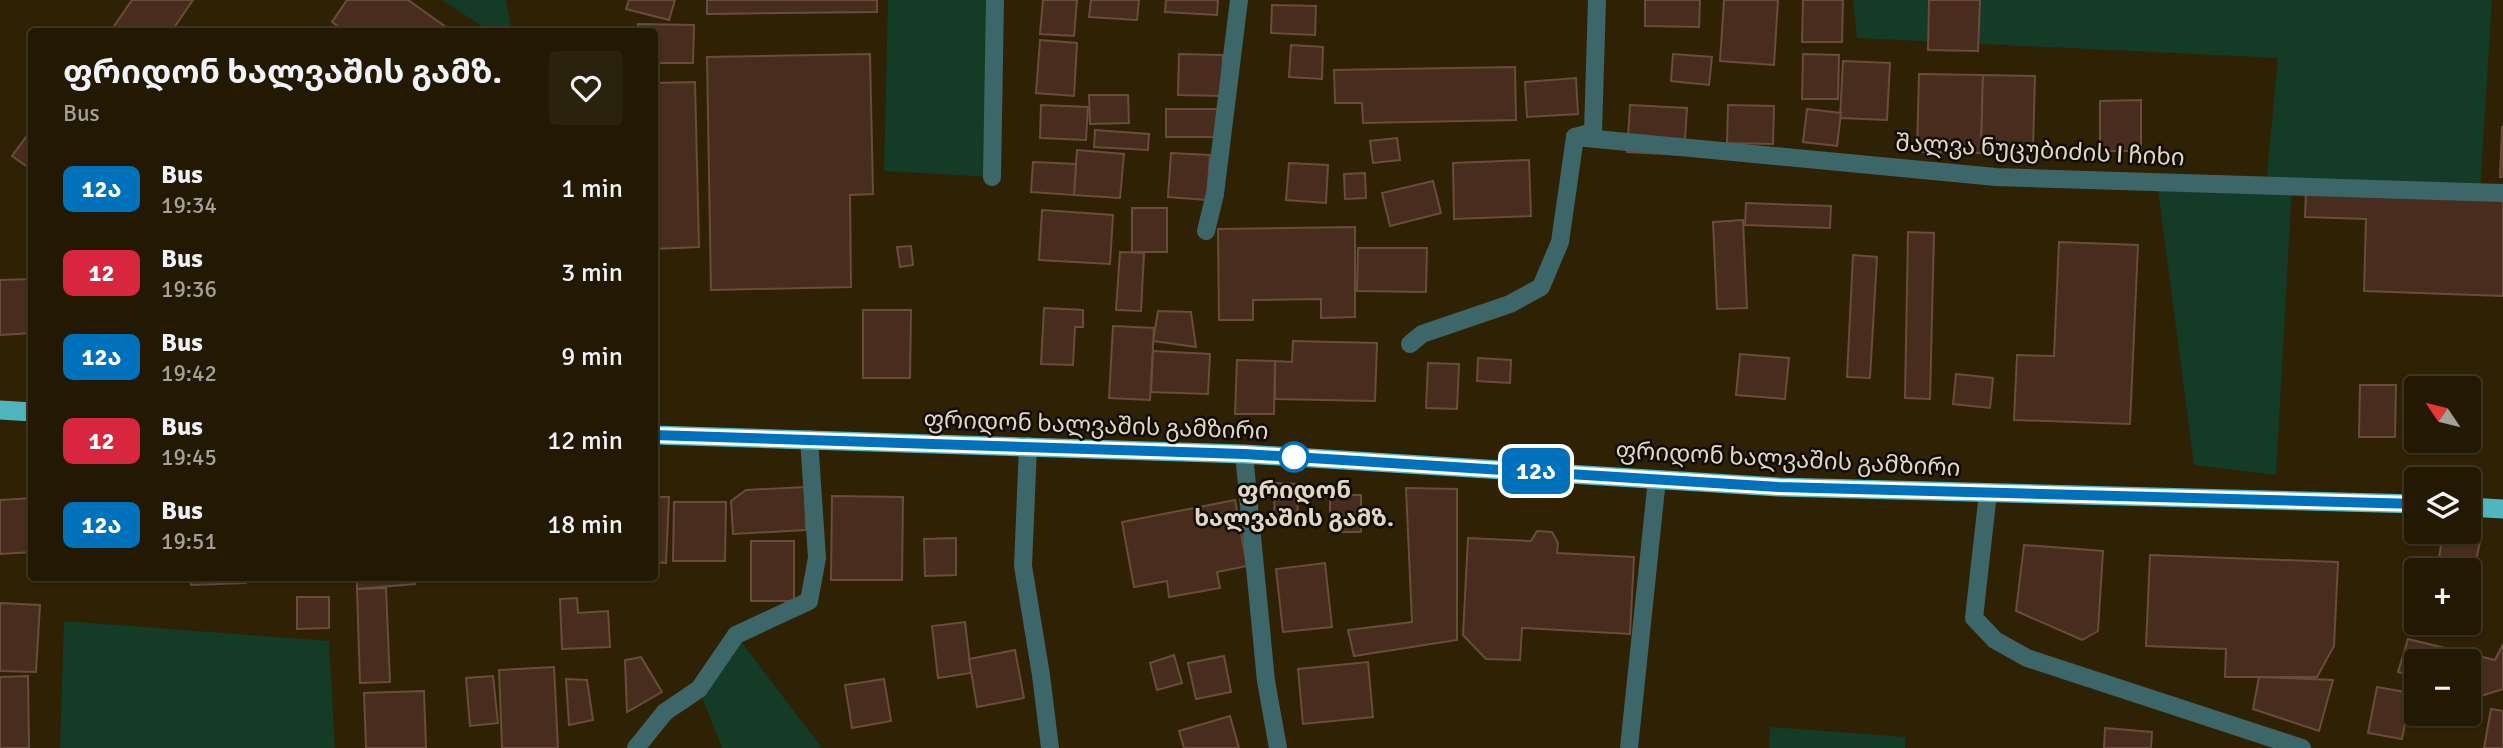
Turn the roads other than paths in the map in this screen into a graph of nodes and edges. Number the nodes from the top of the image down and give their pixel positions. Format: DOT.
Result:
graph roads {
  1 [pos="995,0"];
  2 [pos="1239,0"];
  3 [pos="1597,0"];
  4 [pos="1575,137"];
  5 [pos="992,177"];
  6 [pos="2503,193"];
  7 [pos="1206,231"];
  8 [pos="1410,344"];
  9 [pos="0,411"];
  10 [pos="28,412"];
  11 [pos="658,435"];
  12 [pos="809,439"];
  13 [pos="1028,446"];
  14 [pos="1244,454"];
  15 [pos="1657,479"];
  16 [pos="1988,493"];
  17 [pos="2404,504"];
  18 [pos="2481,508"];
  19 [pos="2503,509"];
  20 [pos="636,748"];
  21 [pos="1049,748"];
  22 [pos="1278,748"];
  23 [pos="1629,748"];
  24 [pos="2302,748"];
  1 -- 5 [label="street"];
  2 -- 7 [label="street"];
  3 -- 4 [label="street"];
  4 -- 6 [label="street, შალვა ნუცუბიძის I ჩიხი"];
  4 -- 8 [label="street"];
  9 -- 10 [label="highway"];
  11 -- 12 [label="highway, ფრიდონ ხალვაშის გამზირი"];
  12 -- 13 [label="highway, ფრიდონ ხალვაშის გამზირი"];
  12 -- 20 [label="street"];
  13 -- 14 [label="highway, ფრიდონ ხალვაშის გამზირი"];
  13 -- 21 [label="street"];
  14 -- 15 [label="highway, ფრიდონ ხალვაშის გამზირი"];
  14 -- 22 [label="street"];
  15 -- 16 [label="highway, ფრიდონ ხალვაშის გამზირი"];
  15 -- 23 [label="street"];
  16 -- 17 [label="highway, ფრიდონ ხალვაშის გამზირი"];
  16 -- 24 [label="street"];
  18 -- 19 [label="highway"];
}
